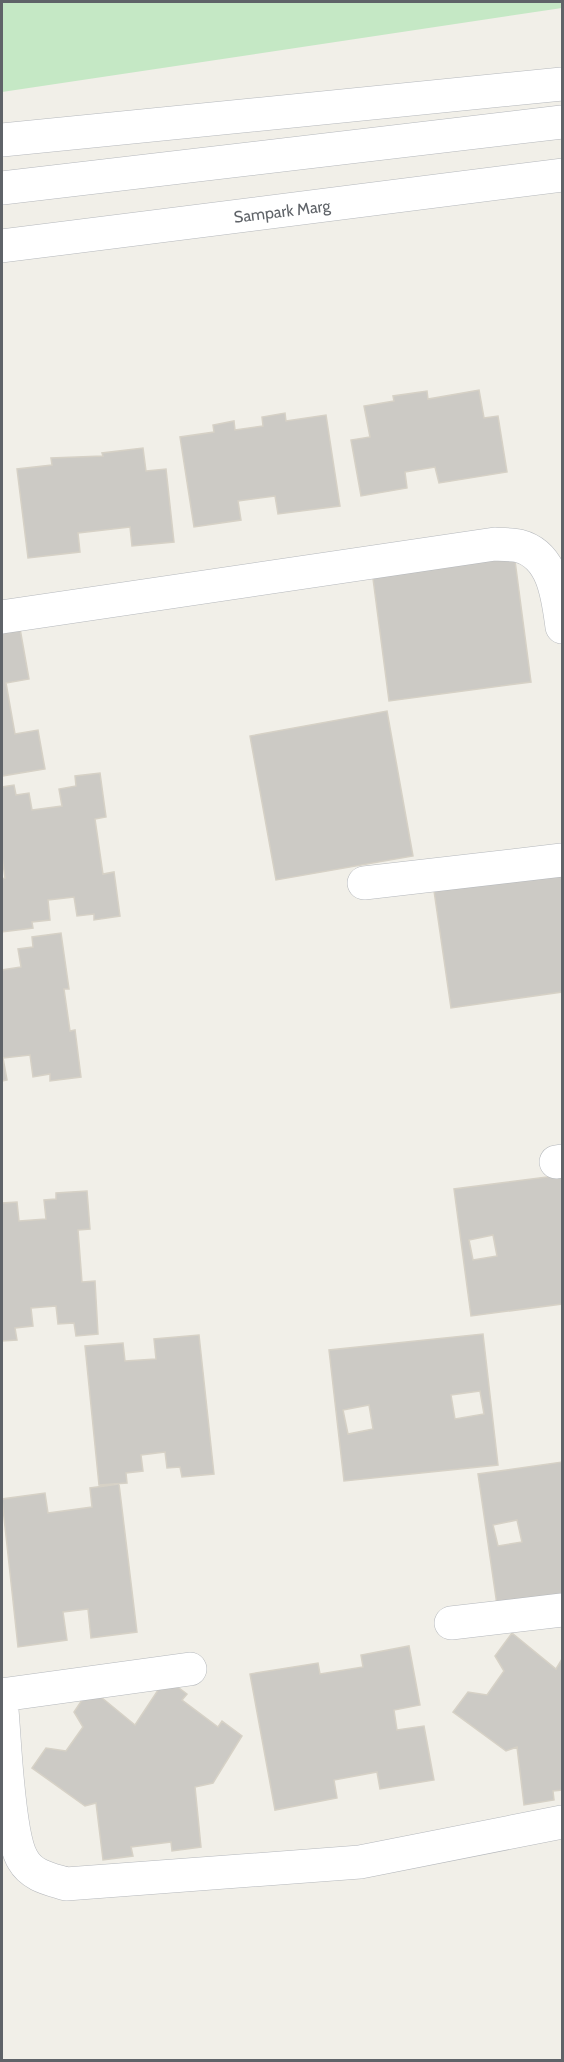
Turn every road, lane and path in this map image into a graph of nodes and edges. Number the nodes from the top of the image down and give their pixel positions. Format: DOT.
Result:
graph roads {
  1 [pos="562,84"];
  2 [pos="562,122"];
  3 [pos="2,141"];
  4 [pos="562,175"];
  5 [pos="2,188"];
  6 [pos="2,246"];
  7 [pos="2,617"];
  8 [pos="562,627"];
  9 [pos="562,860"];
  10 [pos="364,883"];
  11 [pos="562,1610"];
  12 [pos="451,1623"];
  13 [pos="190,1669"];
  14 [pos="2,1695"];
  15 [pos="2,1710"];
  16 [pos="562,1822"];
  1 -- 3 [label="street"];
  2 -- 5 [label="street"];
  4 -- 6 [label="street, Sampark Marg"];
  7 -- 8 [label="street"];
  9 -- 10 [label="street"];
  11 -- 12 [label="street"];
  13 -- 14 [label="street"];
  15 -- 16 [label="street"];
}
